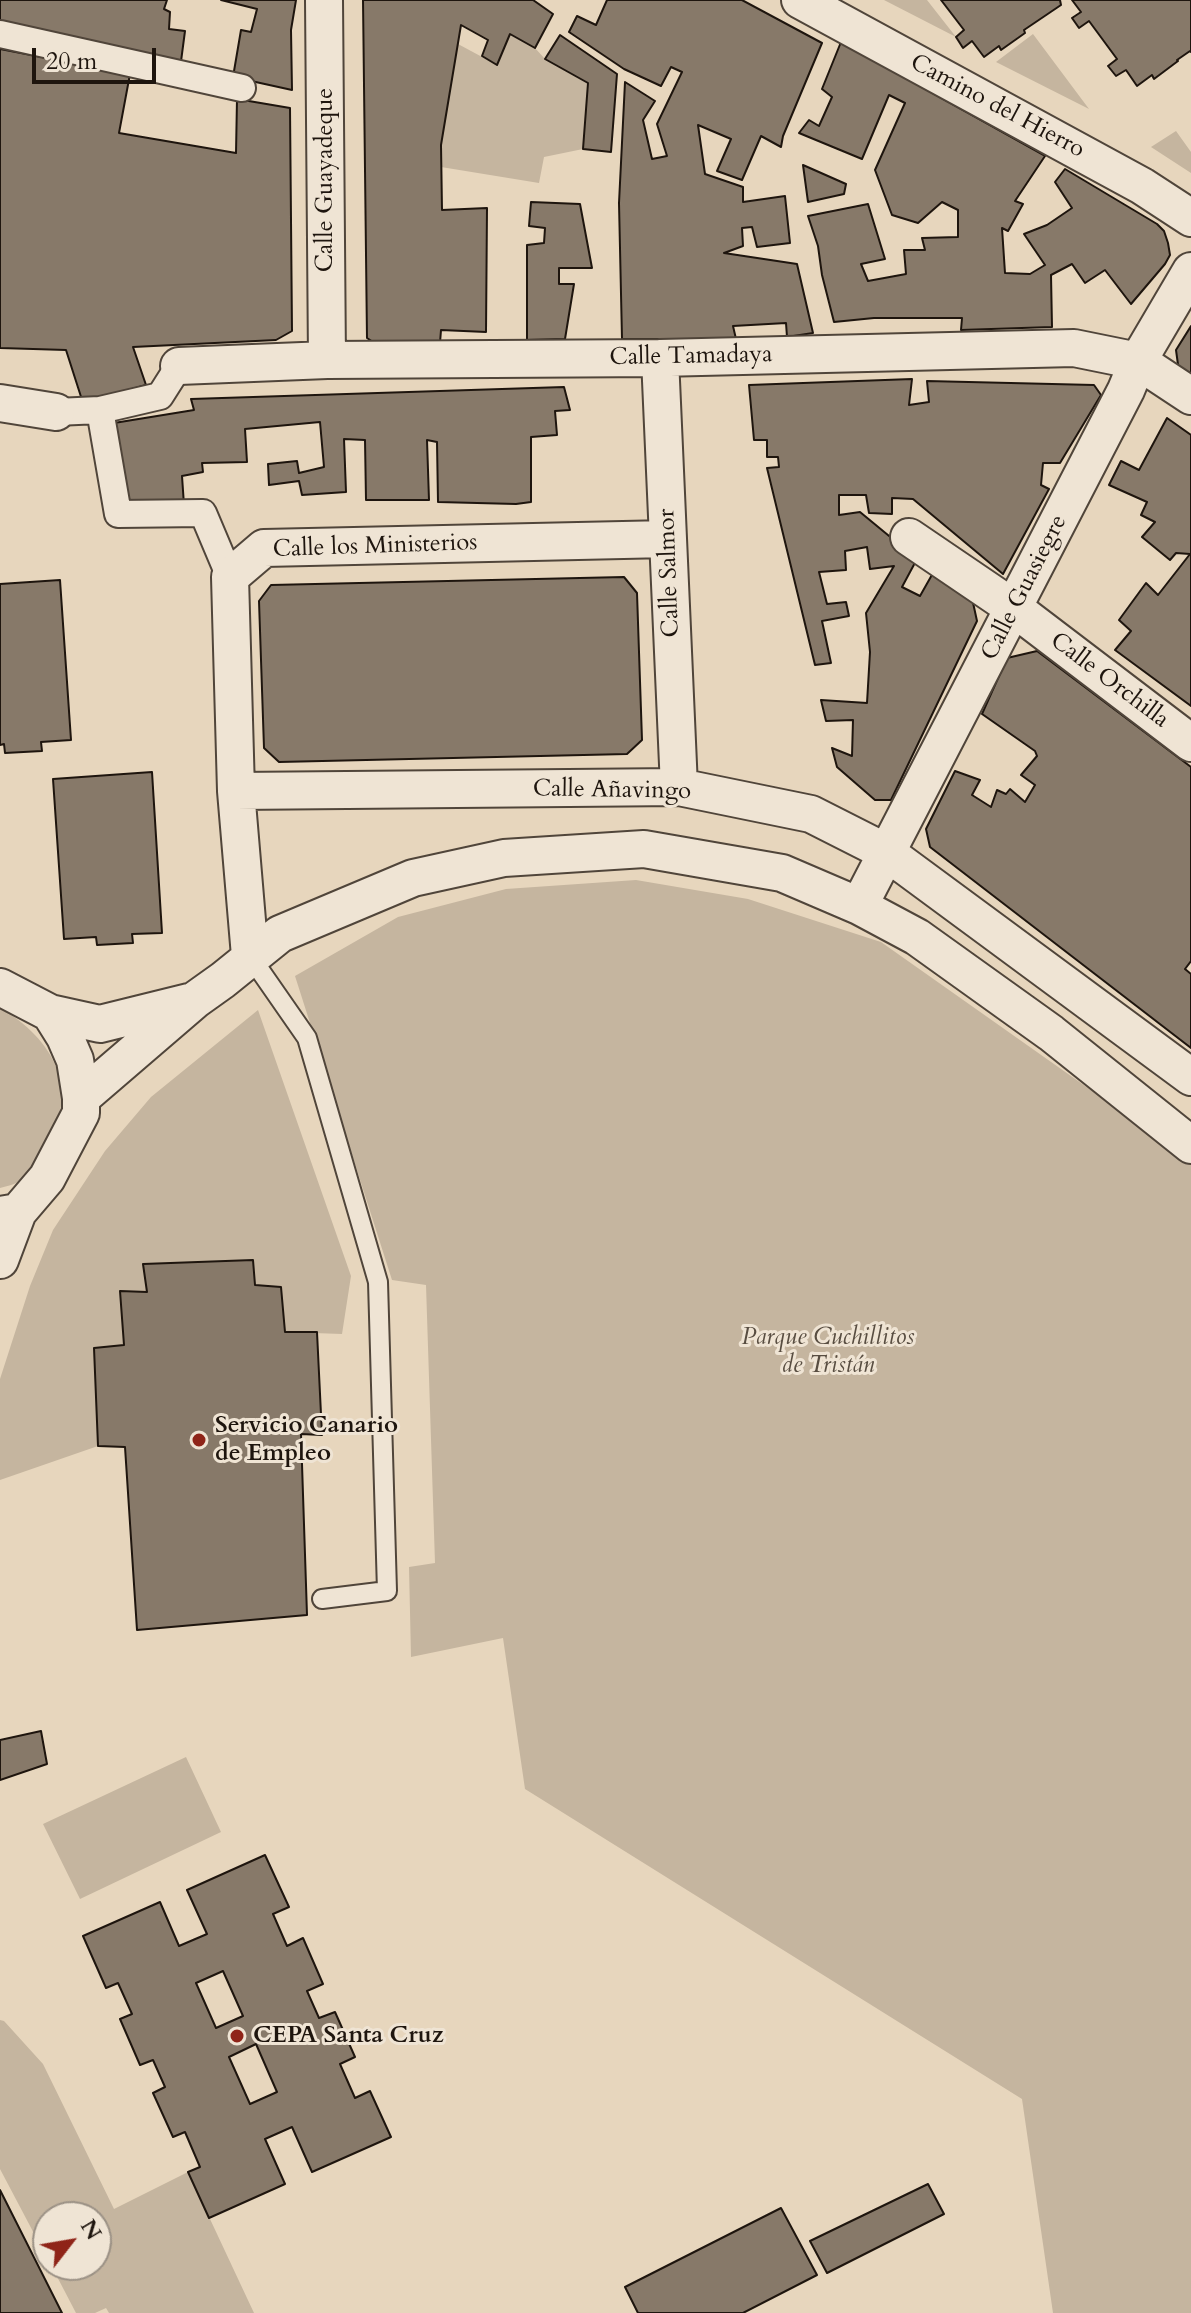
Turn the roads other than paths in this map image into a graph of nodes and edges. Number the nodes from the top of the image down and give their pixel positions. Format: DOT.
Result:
graph roads {
  1 [pos="324,0"];
  2 [pos="800,0"];
  3 [pos="0,34"];
  4 [pos="242,88"];
  5 [pos="1191,218"];
  6 [pos="1191,271"];
  7 [pos="660,358"];
  8 [pos="327,360"];
  9 [pos="1138,361"];
  10 [pos="179,366"];
  11 [pos="1191,396"];
  12 [pos="0,403"];
  13 [pos="100,410"];
  14 [pos="56,412"];
  15 [pos="909,537"];
  16 [pos="668,539"];
  17 [pos="230,577"];
  18 [pos="1015,609"];
  19 [pos="1191,743"];
  20 [pos="679,787"];
  21 [pos="236,791"];
  22 [pos="886,852"];
  23 [pos="859,906"];
  24 [pos="250,956"];
  25 [pos="0,987"];
  26 [pos="195,1000"];
  27 [pos="50,1013"];
  28 [pos="1191,1077"];
  29 [pos="81,1098"];
  30 [pos="1191,1145"];
  31 [pos="9,1213"];
  32 [pos="0,1260"];
  33 [pos="322,1599"];
  1 -- 8 [label="street, Calle Guayadeque"];
  2 -- 5 [label="street, Camino del Hierro"];
  3 -- 4 [label="street"];
  6 -- 9 [label="street, Calle Guasiegre"];
  7 -- 8 [label="street, Calle Tamadaya"];
  7 -- 9 [label="street, Calle Tamadaya"];
  7 -- 16 [label="street, Calle Salmor"];
  8 -- 10 [label="street, Calle Tamadaya"];
  9 -- 11 [label="street, Calle Tamadaya"];
  9 -- 18 [label="street, Calle Guasiegre"];
  10 -- 13 [label="street"];
  12 -- 14 [label="street"];
  13 -- 14 [label="street"];
  13 -- 17 [label="street"];
  15 -- 18 [label="street, Calle Orchilla"];
  16 -- 17 [label="street, Calle los Ministerios"];
  16 -- 20 [label="street, Calle Salmor"];
  17 -- 21 [label="street"];
  18 -- 19 [label="street, Calle Orchilla"];
  18 -- 22 [label="street, Calle Guasiegre"];
  20 -- 21 [label="street, Calle Añavingo"];
  20 -- 22 [label="street, Calle Añavingo"];
  21 -- 24 [label="street"];
  22 -- 23 [label="street, Calle Guasiegre"];
  22 -- 28 [label="street, Calle Añavingo"];
  23 -- 24 [label="street"];
  23 -- 30 [label="street"];
  24 -- 26 [label="street"];
  24 -- 33 [label="lane"];
  25 -- 27 [label="street"];
  26 -- 27 [label="street"];
  26 -- 29 [label="street"];
  27 -- 29 [label="street"];
  29 -- 31 [label="street"];
  31 -- 32 [label="street"];
}
